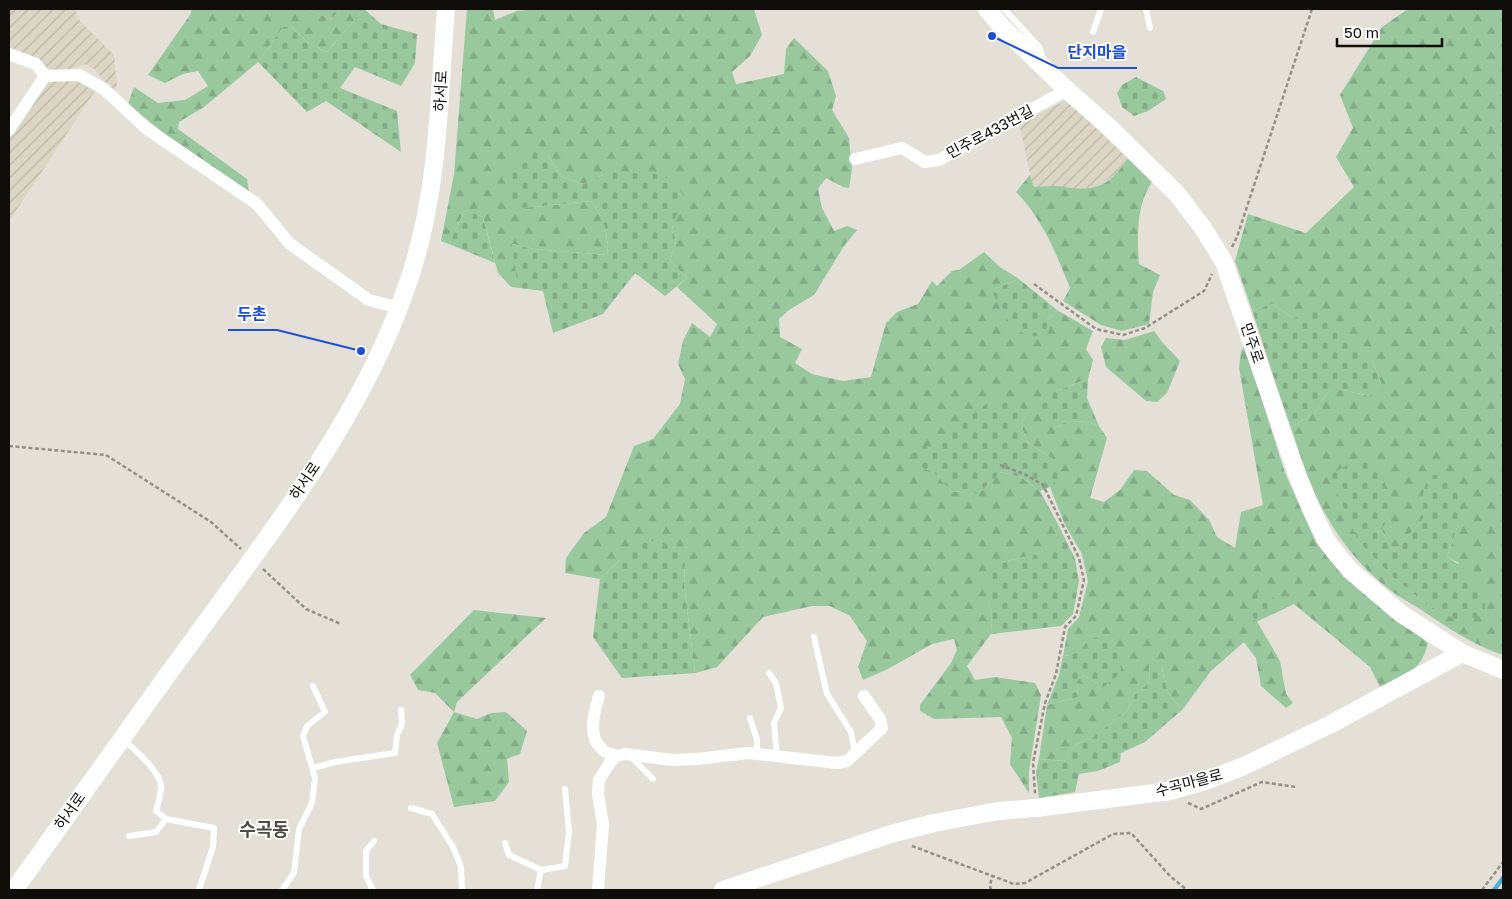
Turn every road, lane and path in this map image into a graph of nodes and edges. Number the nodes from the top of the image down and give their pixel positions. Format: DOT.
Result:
graph roads {
  1 [pos="446,9"];
  2 [pos="987,9"];
  3 [pos="1004,9"];
  4 [pos="1101,9"];
  5 [pos="1146,9"];
  6 [pos="1312,9"];
  7 [pos="1150,28"];
  8 [pos="1093,32"];
  9 [pos="9,54"];
  10 [pos="1044,68"];
  11 [pos="45,76"];
  12 [pos="1067,90"];
  13 [pos="9,130"];
  14 [pos="855,159"];
  15 [pos="1224,262"];
  16 [pos="1034,284"];
  17 [pos="400,308"];
  18 [pos="9,446"];
  19 [pos="1000,465"];
  20 [pos="252,558"];
  21 [pos="341,624"];
  22 [pos="814,637"];
  23 [pos="1462,653"];
  24 [pos="1503,670"];
  25 [pos="769,673"];
  26 [pos="313,686"];
  27 [pos="598,696"];
  28 [pos="864,696"];
  29 [pos="401,710"];
  30 [pos="750,718"];
  31 [pos="121,738"];
  32 [pos="757,754"];
  33 [pos="855,754"];
  34 [pos="634,755"];
  35 [pos="616,756"];
  36 [pos="777,756"];
  37 [pos="313,768"];
  38 [pos="653,779"];
  39 [pos="1296,788"];
  40 [pos="565,789"];
  41 [pos="1170,791"];
  42 [pos="411,808"];
  43 [pos="1036,808"];
  44 [pos="166,819"];
  45 [pos="891,834"];
  46 [pos="129,836"];
  47 [pos="374,841"];
  48 [pos="505,843"];
  49 [pos="1503,862"];
  50 [pos="541,870"];
  51 [pos="992,876"];
  52 [pos="14,890"];
  53 [pos="199,890"];
  54 [pos="282,890"];
  55 [pos="373,890"];
  56 [pos="462,890"];
  57 [pos="537,890"];
  58 [pos="598,890"];
  59 [pos="723,890"];
  60 [pos="991,890"];
  61 [pos="1187,890"];
  62 [pos="1482,890"];
  1 -- 17 [label="street, 하서로"];
  2 -- 10 [label="street, 민주로"];
  3 -- 10 [label="lane"];
  4 -- 8 [label="lane"];
  5 -- 7 [label="lane"];
  6 -- 15 [label="path"];
  9 -- 11 [label="street"];
  10 -- 12 [label="street, 민주로"];
  11 -- 13 [label="street"];
  11 -- 17 [label="street"];
  12 -- 14 [label="street, 민주로433번길"];
  12 -- 15 [label="street, 민주로"];
  15 -- 16 [label="path"];
  15 -- 23 [label="street, 민주로"];
  17 -- 20 [label="street, 하서로"];
  18 -- 20 [label="path"];
  19 -- 43 [label="path"];
  20 -- 21 [label="path"];
  20 -- 31 [label="street, 하서로"];
  22 -- 33 [label="lane"];
  23 -- 24 [label="street, 민주로"];
  23 -- 41 [label="street, 수곡마을로"];
  25 -- 36 [label="lane"];
  26 -- 37 [label="lane"];
  27 -- 35 [label="street"];
  28 -- 33 [label="street"];
  29 -- 37 [label="lane"];
  30 -- 32 [label="lane"];
  31 -- 44 [label="lane"];
  31 -- 52 [label="street, 하서로"];
  32 -- 34 [label="street"];
  32 -- 36 [label="street"];
  33 -- 36 [label="street"];
  34 -- 35 [label="street"];
  34 -- 38 [label="lane"];
  35 -- 58 [label="street"];
  37 -- 54 [label="lane"];
  39 -- 41 [label="path"];
  40 -- 50 [label="lane"];
  41 -- 43 [label="street, 수곡마을로"];
  42 -- 56 [label="lane"];
  43 -- 45 [label="street, 수곡마을로"];
  44 -- 46 [label="lane"];
  44 -- 53 [label="lane"];
  45 -- 51 [label="path"];
  45 -- 59 [label="street, 수곡마을로"];
  47 -- 55 [label="lane"];
  48 -- 50 [label="lane"];
  49 -- 62 [label="path"];
  50 -- 57 [label="lane"];
  51 -- 60 [label="path"];
  51 -- 61 [label="path"];
}
